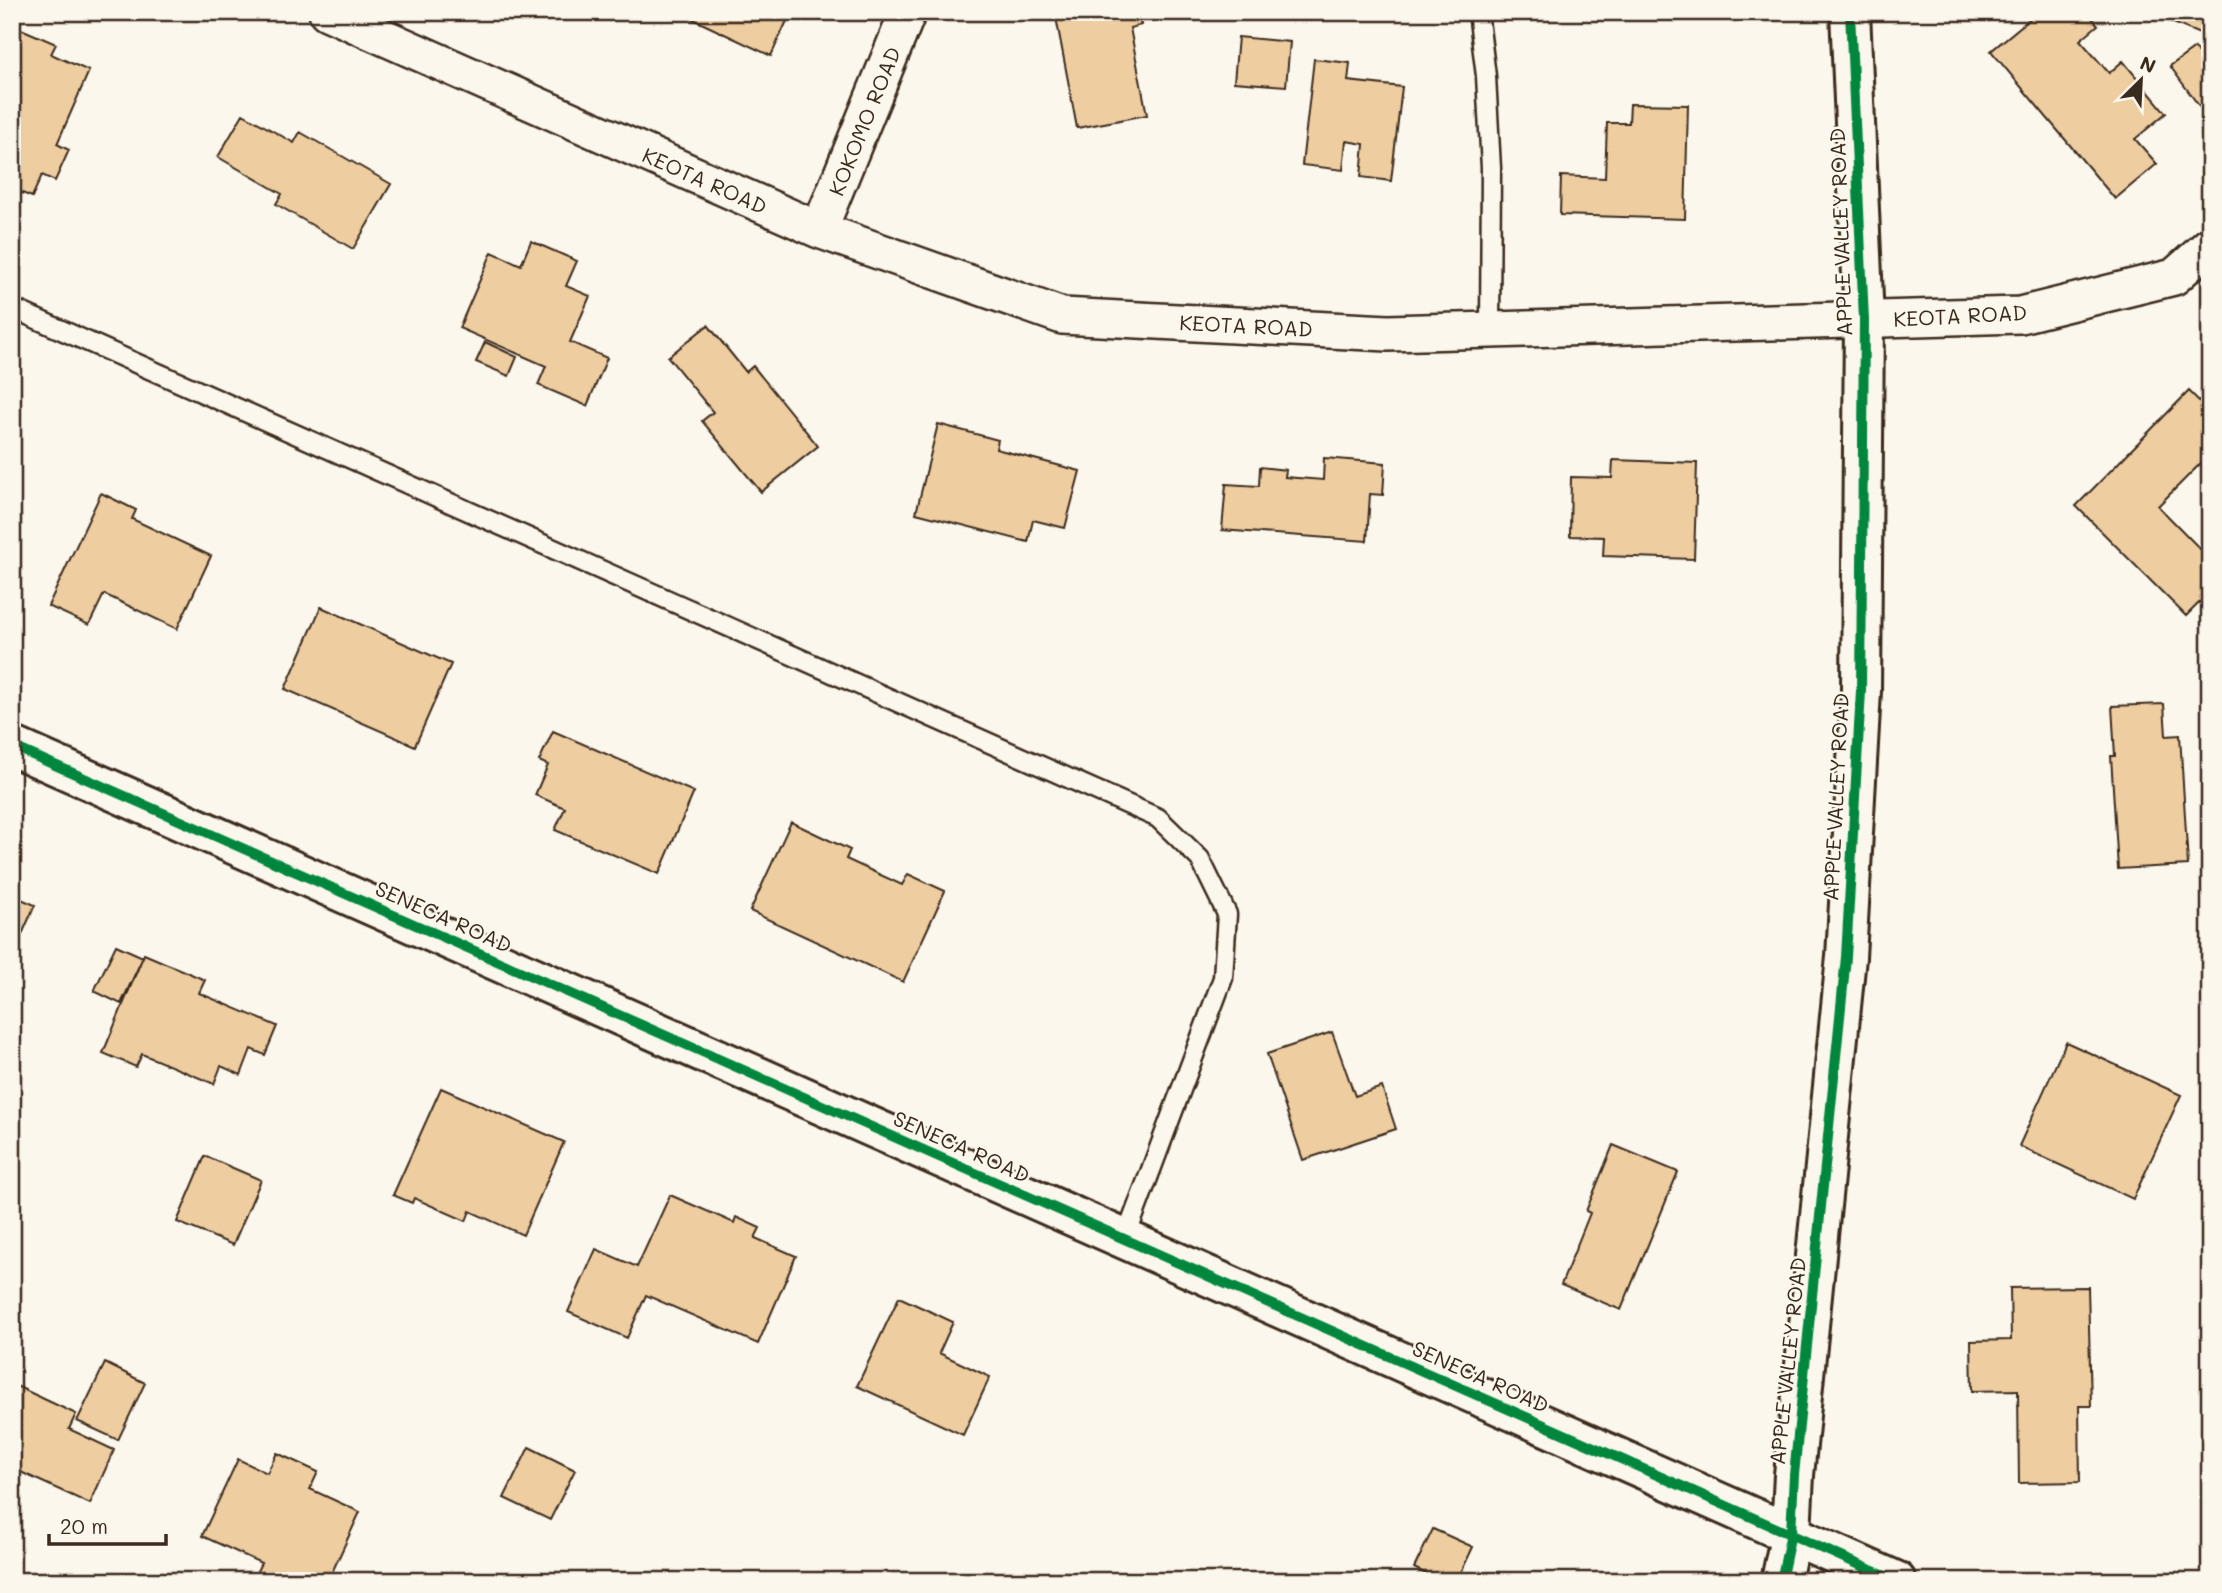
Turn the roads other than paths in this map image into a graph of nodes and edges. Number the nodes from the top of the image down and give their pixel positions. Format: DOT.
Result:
graph roads {
  1 [pos="327,12"];
  2 [pos="908,12"];
  3 [pos="1478,12"];
  4 [pos="1850,12"];
  5 [pos="819,230"];
  6 [pos="2210,245"];
  7 [pos="12,308"];
  8 [pos="1864,320"];
  9 [pos="1490,330"];
  10 [pos="12,746"];
  11 [pos="1125,1239"];
  12 [pos="1791,1533"];
  13 [pos="1781,1581"];
  14 [pos="1896,1581"];
  1 -- 5 [label="street, KEOTA ROAD"];
  2 -- 5 [label="street, KOKOMO ROAD"];
  3 -- 9 [label="lane"];
  4 -- 8 [label="street, APPLE VALLEY ROAD"];
  5 -- 9 [label="street, KEOTA ROAD"];
  6 -- 8 [label="street, KEOTA ROAD"];
  7 -- 11 [label="lane"];
  8 -- 9 [label="street, KEOTA ROAD"];
  8 -- 12 [label="street, APPLE VALLEY ROAD"];
  10 -- 11 [label="street, SENECA ROAD"];
  11 -- 12 [label="street, SENECA ROAD"];
  12 -- 13 [label="street, APPLE VALLEY ROAD"];
  12 -- 14 [label="street, SENECA ROAD"];
}
